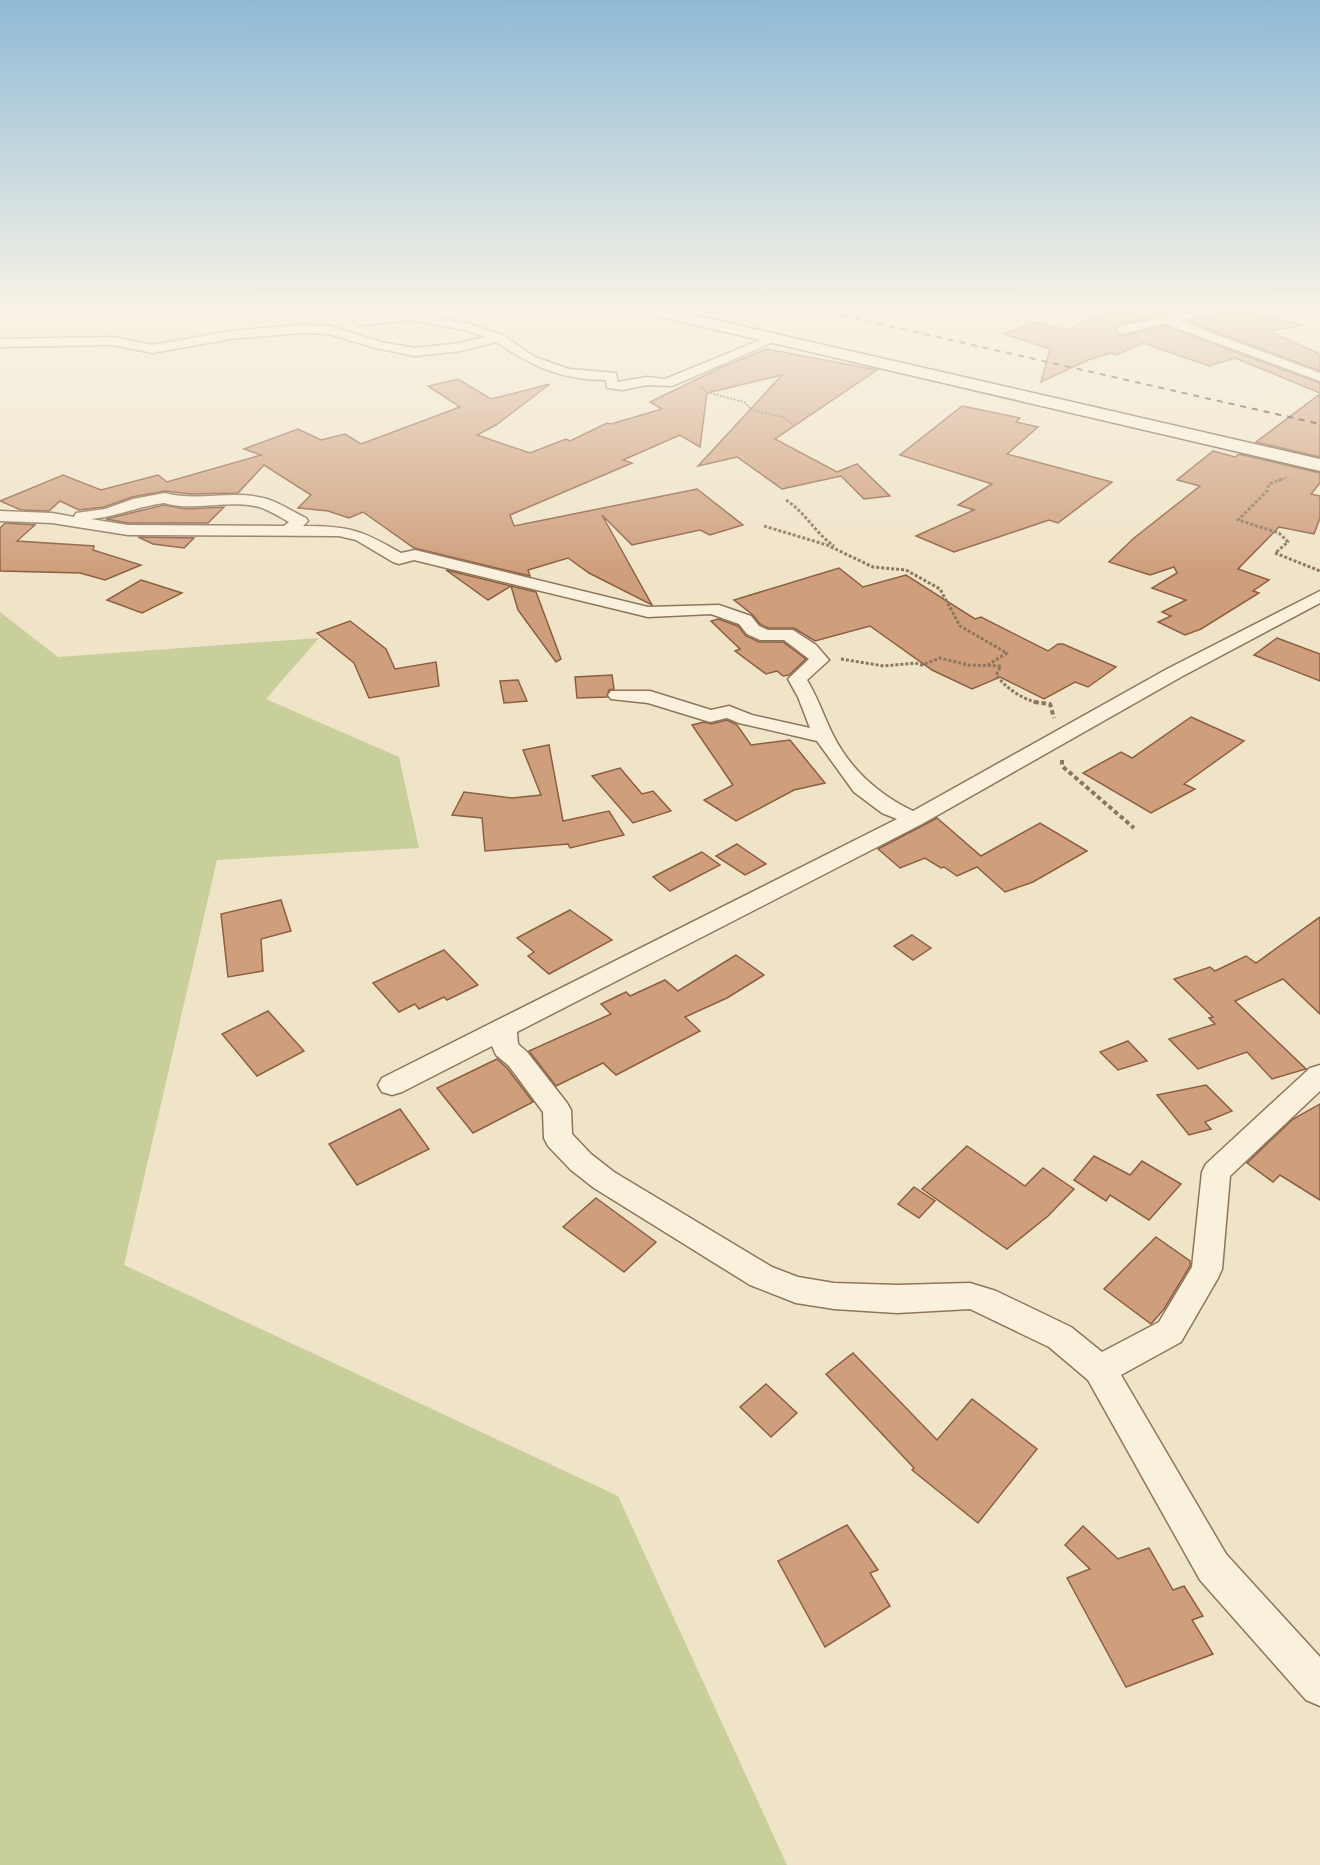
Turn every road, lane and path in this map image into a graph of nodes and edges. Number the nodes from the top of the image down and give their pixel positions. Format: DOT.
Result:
graph roads {
  1 [pos="725,397"];
  2 [pos="1026,397"];
  3 [pos="793,425"];
  4 [pos="1299,460"];
  5 [pos="1320,465"];
  6 [pos="786,500"];
  7 [pos="0,516"];
  8 [pos="52,518"];
  9 [pos="764,526"];
  10 [pos="289,530"];
  11 [pos="850,555"];
  12 [pos="1320,571"];
  13 [pos="1320,596"];
  14 [pos="837,659"];
  15 [pos="985,666"];
  16 [pos="618,695"];
  17 [pos="1062,735"];
  18 [pos="824,737"];
  19 [pos="914,819"];
  20 [pos="1134,828"];
  21 [pos="504,1030"];
  22 [pos="1320,1075"];
  23 [pos="392,1085"];
  24 [pos="1100,1370"];
  25 [pos="1320,1686"];
  1 -- 3 [label="path"];
  2 -- 4 [label="main road"];
  4 -- 5 [label="main road"];
  4 -- 12 [label="path"];
  6 -- 11 [label="path"];
  7 -- 8 [label="street"];
  8 -- 10 [label="street"];
  8 -- 10 [label="street"];
  9 -- 11 [label="path"];
  10 -- 18 [label="street"];
  11 -- 15 [label="path"];
  13 -- 17 [label="street"];
  14 -- 15 [label="path"];
  15 -- 17 [label="path"];
  16 -- 18 [label="street"];
  17 -- 19 [label="street"];
  17 -- 20 [label="path"];
  18 -- 19 [label="street"];
  19 -- 21 [label="street"];
  21 -- 23 [label="street"];
  21 -- 24 [label="street"];
  22 -- 24 [label="street"];
  24 -- 25 [label="street"];
}
